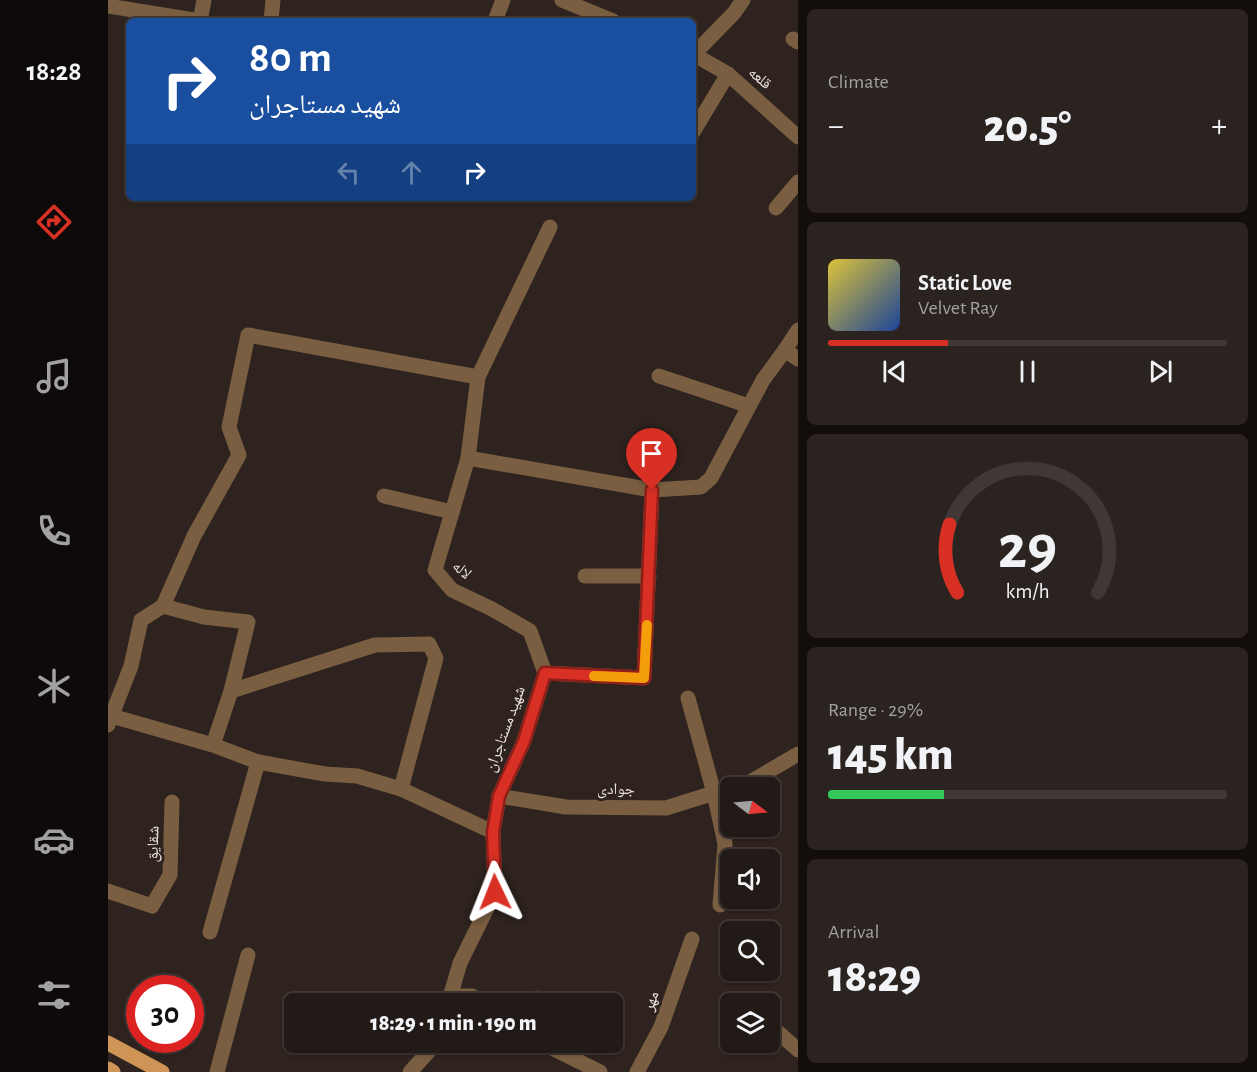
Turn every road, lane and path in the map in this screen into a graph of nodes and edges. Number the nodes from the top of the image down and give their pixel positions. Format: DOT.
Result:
graph roads {
  1 [pos="204,0"];
  2 [pos="273,0"];
  3 [pos="503,0"];
  4 [pos="562,0"];
  5 [pos="743,0"];
  6 [pos="108,6"];
  7 [pos="182,18"];
  8 [pos="201,18"];
  9 [pos="271,18"];
  10 [pos="496,18"];
  11 [pos="606,18"];
  12 [pos="696,51"];
  13 [pos="696,56"];
  14 [pos="728,74"];
  15 [pos="696,127"];
  16 [pos="798,137"];
  17 [pos="798,182"];
  18 [pos="777,208"];
  19 [pos="549,226"];
  20 [pos="798,330"];
  21 [pos="785,350"];
  22 [pos="798,359"];
  23 [pos="659,376"];
  24 [pos="478,377"];
  25 [pos="748,406"];
  26 [pos="468,458"];
  27 [pos="652,490"];
  28 [pos="384,496"];
  29 [pos="452,512"];
  30 [pos="585,576"];
  31 [pos="649,576"];
  32 [pos="163,606"];
  33 [pos="545,673"];
  34 [pos="231,691"];
  35 [pos="688,698"];
  36 [pos="109,719"];
  37 [pos="213,745"];
  38 [pos="798,754"];
  39 [pos="258,762"];
  40 [pos="759,777"];
  41 [pos="401,789"];
  42 [pos="720,791"];
  43 [pos="714,793"];
  44 [pos="499,796"];
  45 [pos="172,802"];
  46 [pos="493,832"];
  47 [pos="724,849"];
  48 [pos="108,891"];
  49 [pos="210,932"];
  50 [pos="692,939"];
  51 [pos="248,955"];
  52 [pos="451,993"];
  53 [pos="780,1034"];
  54 [pos="108,1043"];
  55 [pos="798,1050"];
  56 [pos="427,1053"];
  57 [pos="562,1053"];
  58 [pos="108,1069"];
  59 [pos="114,1072"];
  60 [pos="162,1072"];
  61 [pos="217,1072"];
  62 [pos="410,1072"];
  63 [pos="600,1072"];
  64 [pos="638,1072"];
  1 -- 8 [label="street"];
  2 -- 9 [label="street"];
  3 -- 10 [label="street"];
  4 -- 11 [label="street"];
  5 -- 12 [label="street"];
  6 -- 7 [label="street"];
  13 -- 14 [label="street, قلعه"];
  14 -- 15 [label="street"];
  14 -- 16 [label="street, قلعه"];
  17 -- 18 [label="street"];
  19 -- 24 [label="street, لاله"];
  20 -- 21 [label="street"];
  21 -- 22 [label="street"];
  21 -- 25 [label="street"];
  23 -- 25 [label="street"];
  24 -- 26 [label="street, لاله"];
  24 -- 32 [label="street"];
  25 -- 27 [label="street"];
  26 -- 27 [label="street"];
  26 -- 29 [label="street, لاله"];
  27 -- 31 [label="street, شهید مستاجران"];
  28 -- 29 [label="street"];
  29 -- 33 [label="street, لاله"];
  30 -- 31 [label="street"];
  31 -- 33 [label="street, شهید مستاجران"];
  32 -- 34 [label="street"];
  32 -- 36 [label="street"];
  33 -- 44 [label="street, شهید مستاجران"];
  34 -- 37 [label="street"];
  34 -- 41 [label="street"];
  35 -- 43 [label="street"];
  36 -- 37 [label="street"];
  37 -- 39 [label="street"];
  38 -- 40 [label="street, جوادی"];
  39 -- 41 [label="street"];
  39 -- 49 [label="street"];
  41 -- 46 [label="street"];
  42 -- 43 [label="street, جوادی"];
  43 -- 44 [label="street, جوادی"];
  43 -- 47 [label="street"];
  44 -- 46 [label="street, شهید مستاجران"];
  45 -- 48 [label="street, شقایق"];
  46 -- 52 [label="street, شهید مستاجران"];
  50 -- 64 [label="street, مهر"];
  51 -- 61 [label="street"];
  53 -- 55 [label="street"];
  54 -- 60 [label="main road"];
  56 -- 62 [label="street"];
  57 -- 63 [label="street"];
  58 -- 59 [label="main road"];
}
